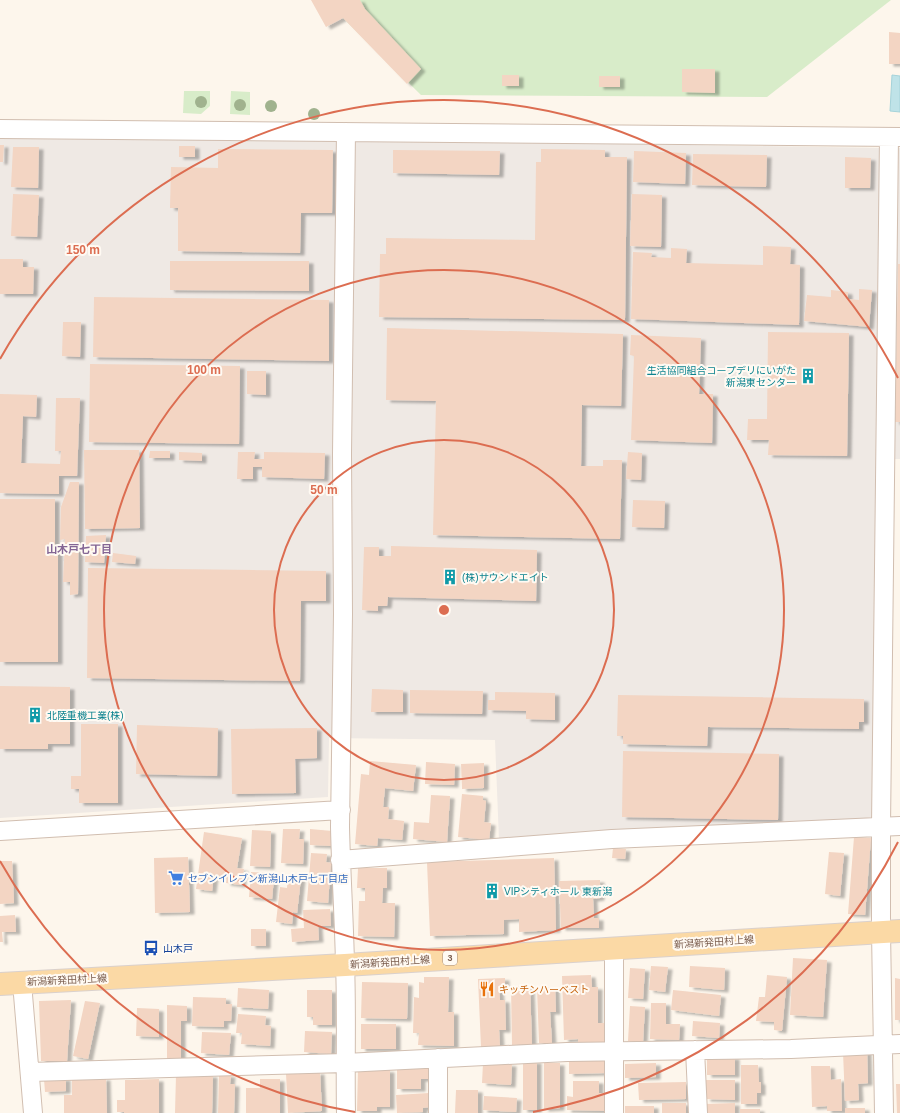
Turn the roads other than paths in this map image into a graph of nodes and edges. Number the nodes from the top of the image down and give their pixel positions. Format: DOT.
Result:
graph roads {
  1 [pos="0,129"];
  2 [pos="346,132"];
  3 [pos="895,137"];
  4 [pos="341,810"];
  5 [pos="881,826"];
  6 [pos="900,826"];
  7 [pos="0,831"];
  8 [pos="340,860"];
  9 [pos="890,931"];
  10 [pos="614,948"];
  11 [pos="345,965"];
  12 [pos="22,983"];
  13 [pos="0,984"];
  14 [pos="891,1044"];
  15 [pos="695,1050"];
  16 [pos="613,1051"];
  17 [pos="438,1058"];
  18 [pos="345,1063"];
  19 [pos="30,1072"];
  20 [pos="33,1113"];
  21 [pos="346,1113"];
  22 [pos="438,1113"];
  23 [pos="614,1113"];
  24 [pos="698,1113"];
  25 [pos="884,1113"];
  1 -- 2 [label="street"];
  2 -- 3 [label="street"];
  2 -- 4 [label="street"];
  3 -- 5 [label="street"];
  4 -- 7 [label="street"];
  4 -- 8 [label="street"];
  5 -- 6 [label="street"];
  5 -- 8 [label="street"];
  5 -- 9 [label="street"];
  8 -- 11 [label="street"];
  9 -- 10 [label="main road, 新潟新発田村上線 / 3"];
  9 -- 14 [label="street"];
  10 -- 11 [label="main road, 新潟新発田村上線 / 3"];
  10 -- 16 [label="street"];
  11 -- 12 [label="main road, 新潟新発田村上線 / 3"];
  11 -- 18 [label="street"];
  12 -- 13 [label="main road, 新潟新発田村上線 / 3"];
  12 -- 19 [label="street"];
  14 -- 15 [label="street"];
  14 -- 25 [label="street"];
  15 -- 16 [label="street"];
  15 -- 24 [label="street"];
  16 -- 17 [label="street"];
  16 -- 23 [label="street"];
  17 -- 18 [label="street"];
  17 -- 22 [label="street"];
  18 -- 19 [label="street"];
  18 -- 21 [label="street"];
  19 -- 20 [label="street"];
}
